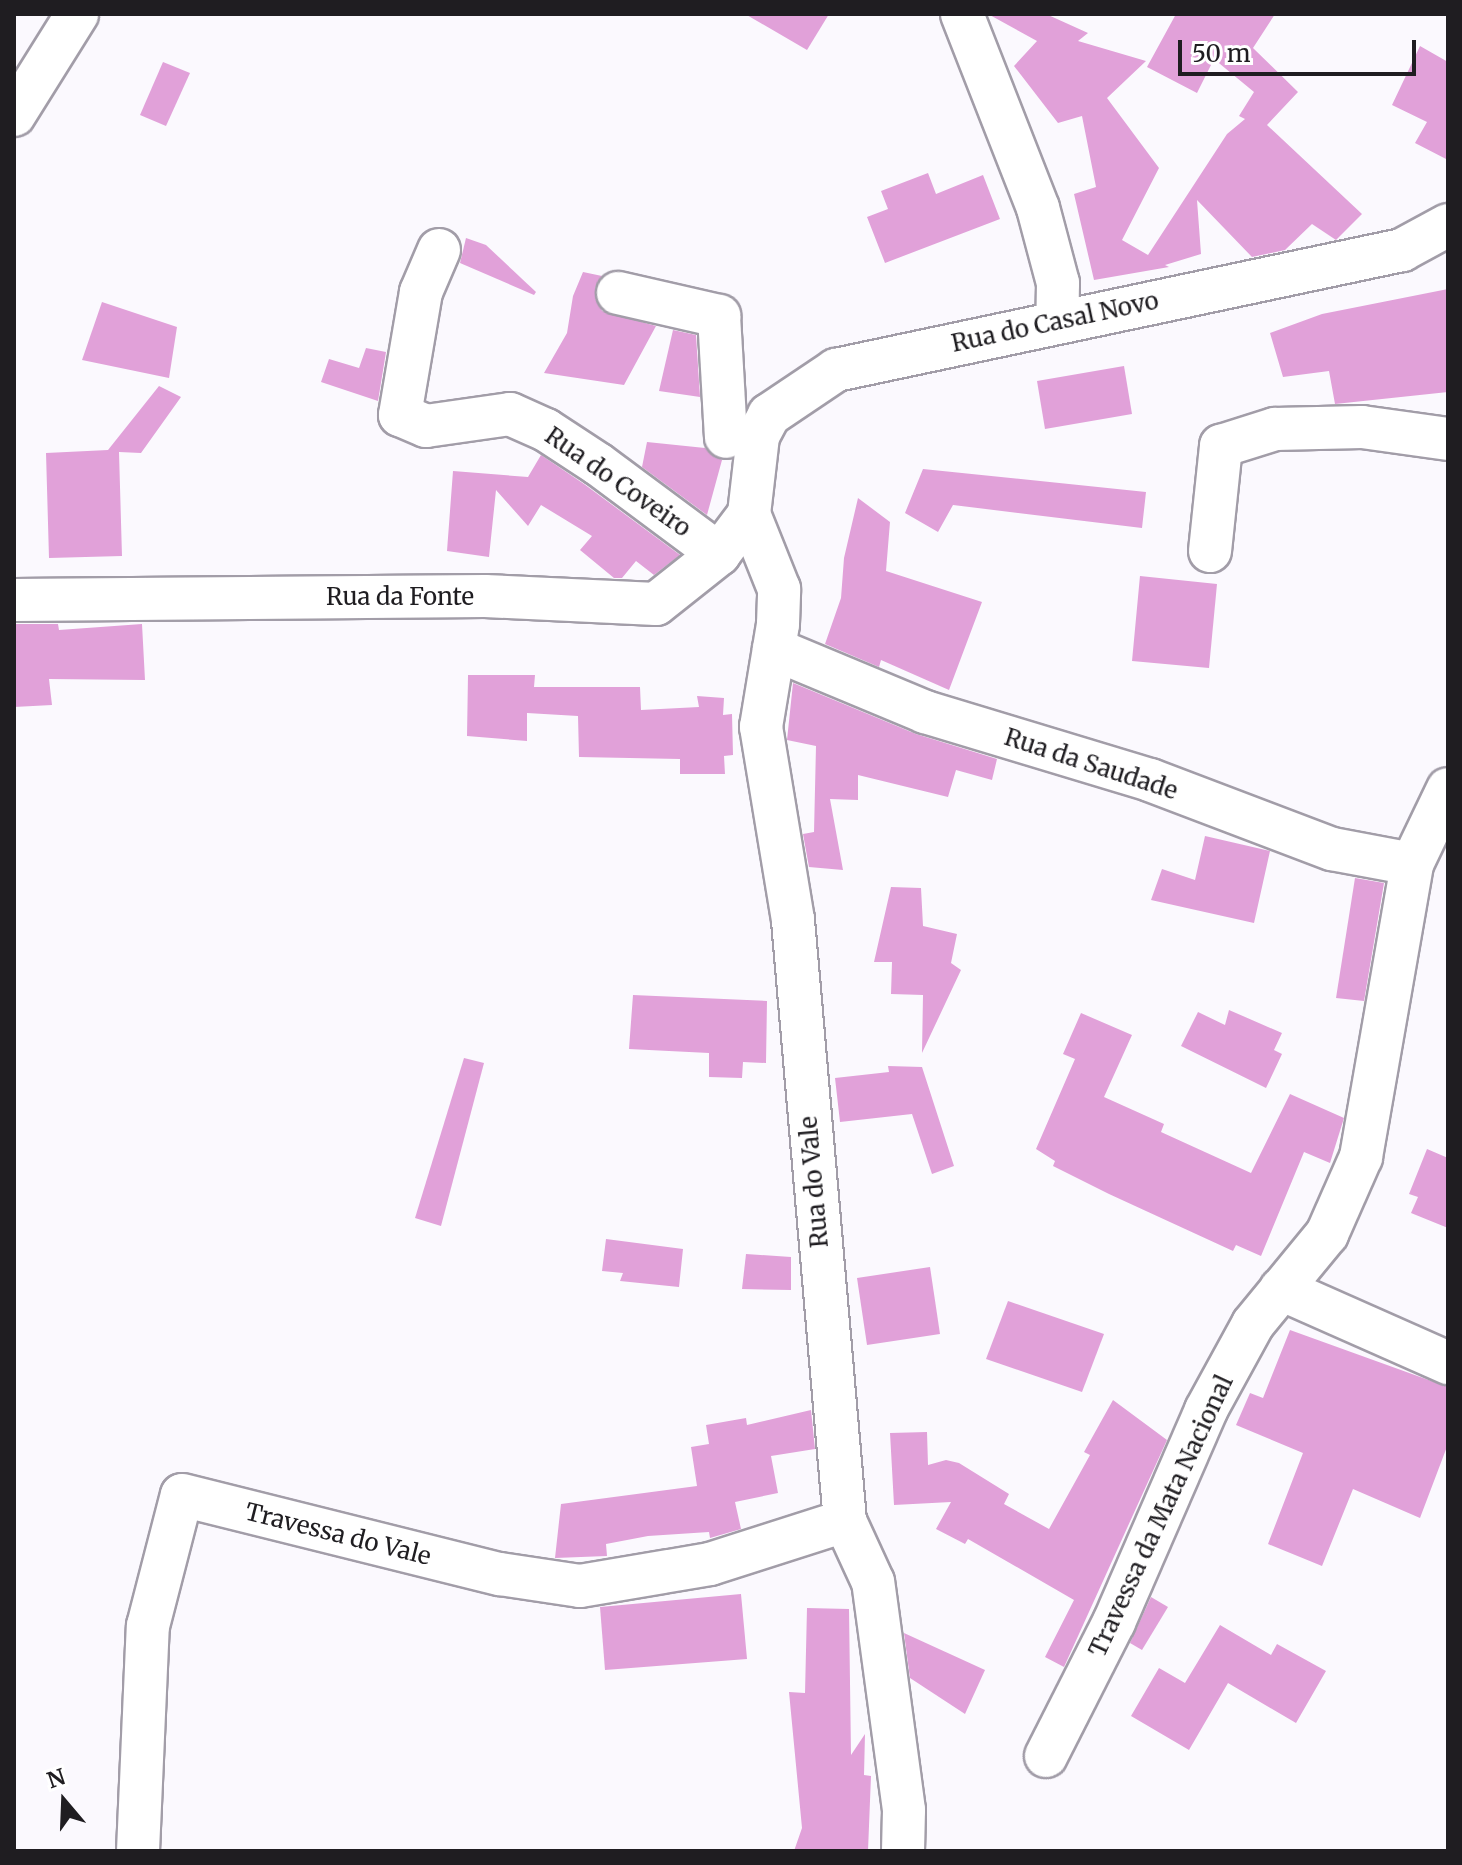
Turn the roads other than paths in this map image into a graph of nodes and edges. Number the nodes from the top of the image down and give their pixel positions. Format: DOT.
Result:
graph roads {
  1 [pos="77,14"];
  2 [pos="962,14"];
  3 [pos="14,115"];
  4 [pos="1448,225"];
  5 [pos="439,250"];
  6 [pos="618,293"];
  7 [pos="1057,322"];
  8 [pos="726,437"];
  9 [pos="1448,439"];
  10 [pos="749,514"];
  11 [pos="1210,551"];
  12 [pos="719,554"];
  13 [pos="14,600"];
  14 [pos="774,649"];
  15 [pos="1448,789"];
  16 [pos="1412,864"];
  17 [pos="1281,1289"];
  18 [pos="1448,1363"];
  19 [pos="845,1521"];
  20 [pos="1046,1756"];
  21 [pos="138,1851"];
  22 [pos="903,1851"];
  1 -- 3 [label="street"];
  2 -- 7 [label="street"];
  4 -- 7 [label="street, Rua do Casal Novo"];
  5 -- 12 [label="street, Rua do Coveiro"];
  6 -- 8 [label="street"];
  7 -- 10 [label="street, Rua do Casal Novo"];
  9 -- 11 [label="street"];
  10 -- 12 [label="street, Rua da Fonte"];
  10 -- 14 [label="street, Rua do Vale"];
  12 -- 13 [label="street, Rua da Fonte"];
  14 -- 16 [label="street, Rua da Saudade"];
  14 -- 19 [label="street, Rua do Vale"];
  15 -- 16 [label="street, Travessa da Mata Nacional"];
  16 -- 17 [label="street, Travessa da Mata Nacional"];
  17 -- 18 [label="street"];
  17 -- 20 [label="street, Travessa da Mata Nacional"];
  19 -- 21 [label="street, Travessa do Vale"];
  19 -- 22 [label="street, Rua do Vale"];
}
